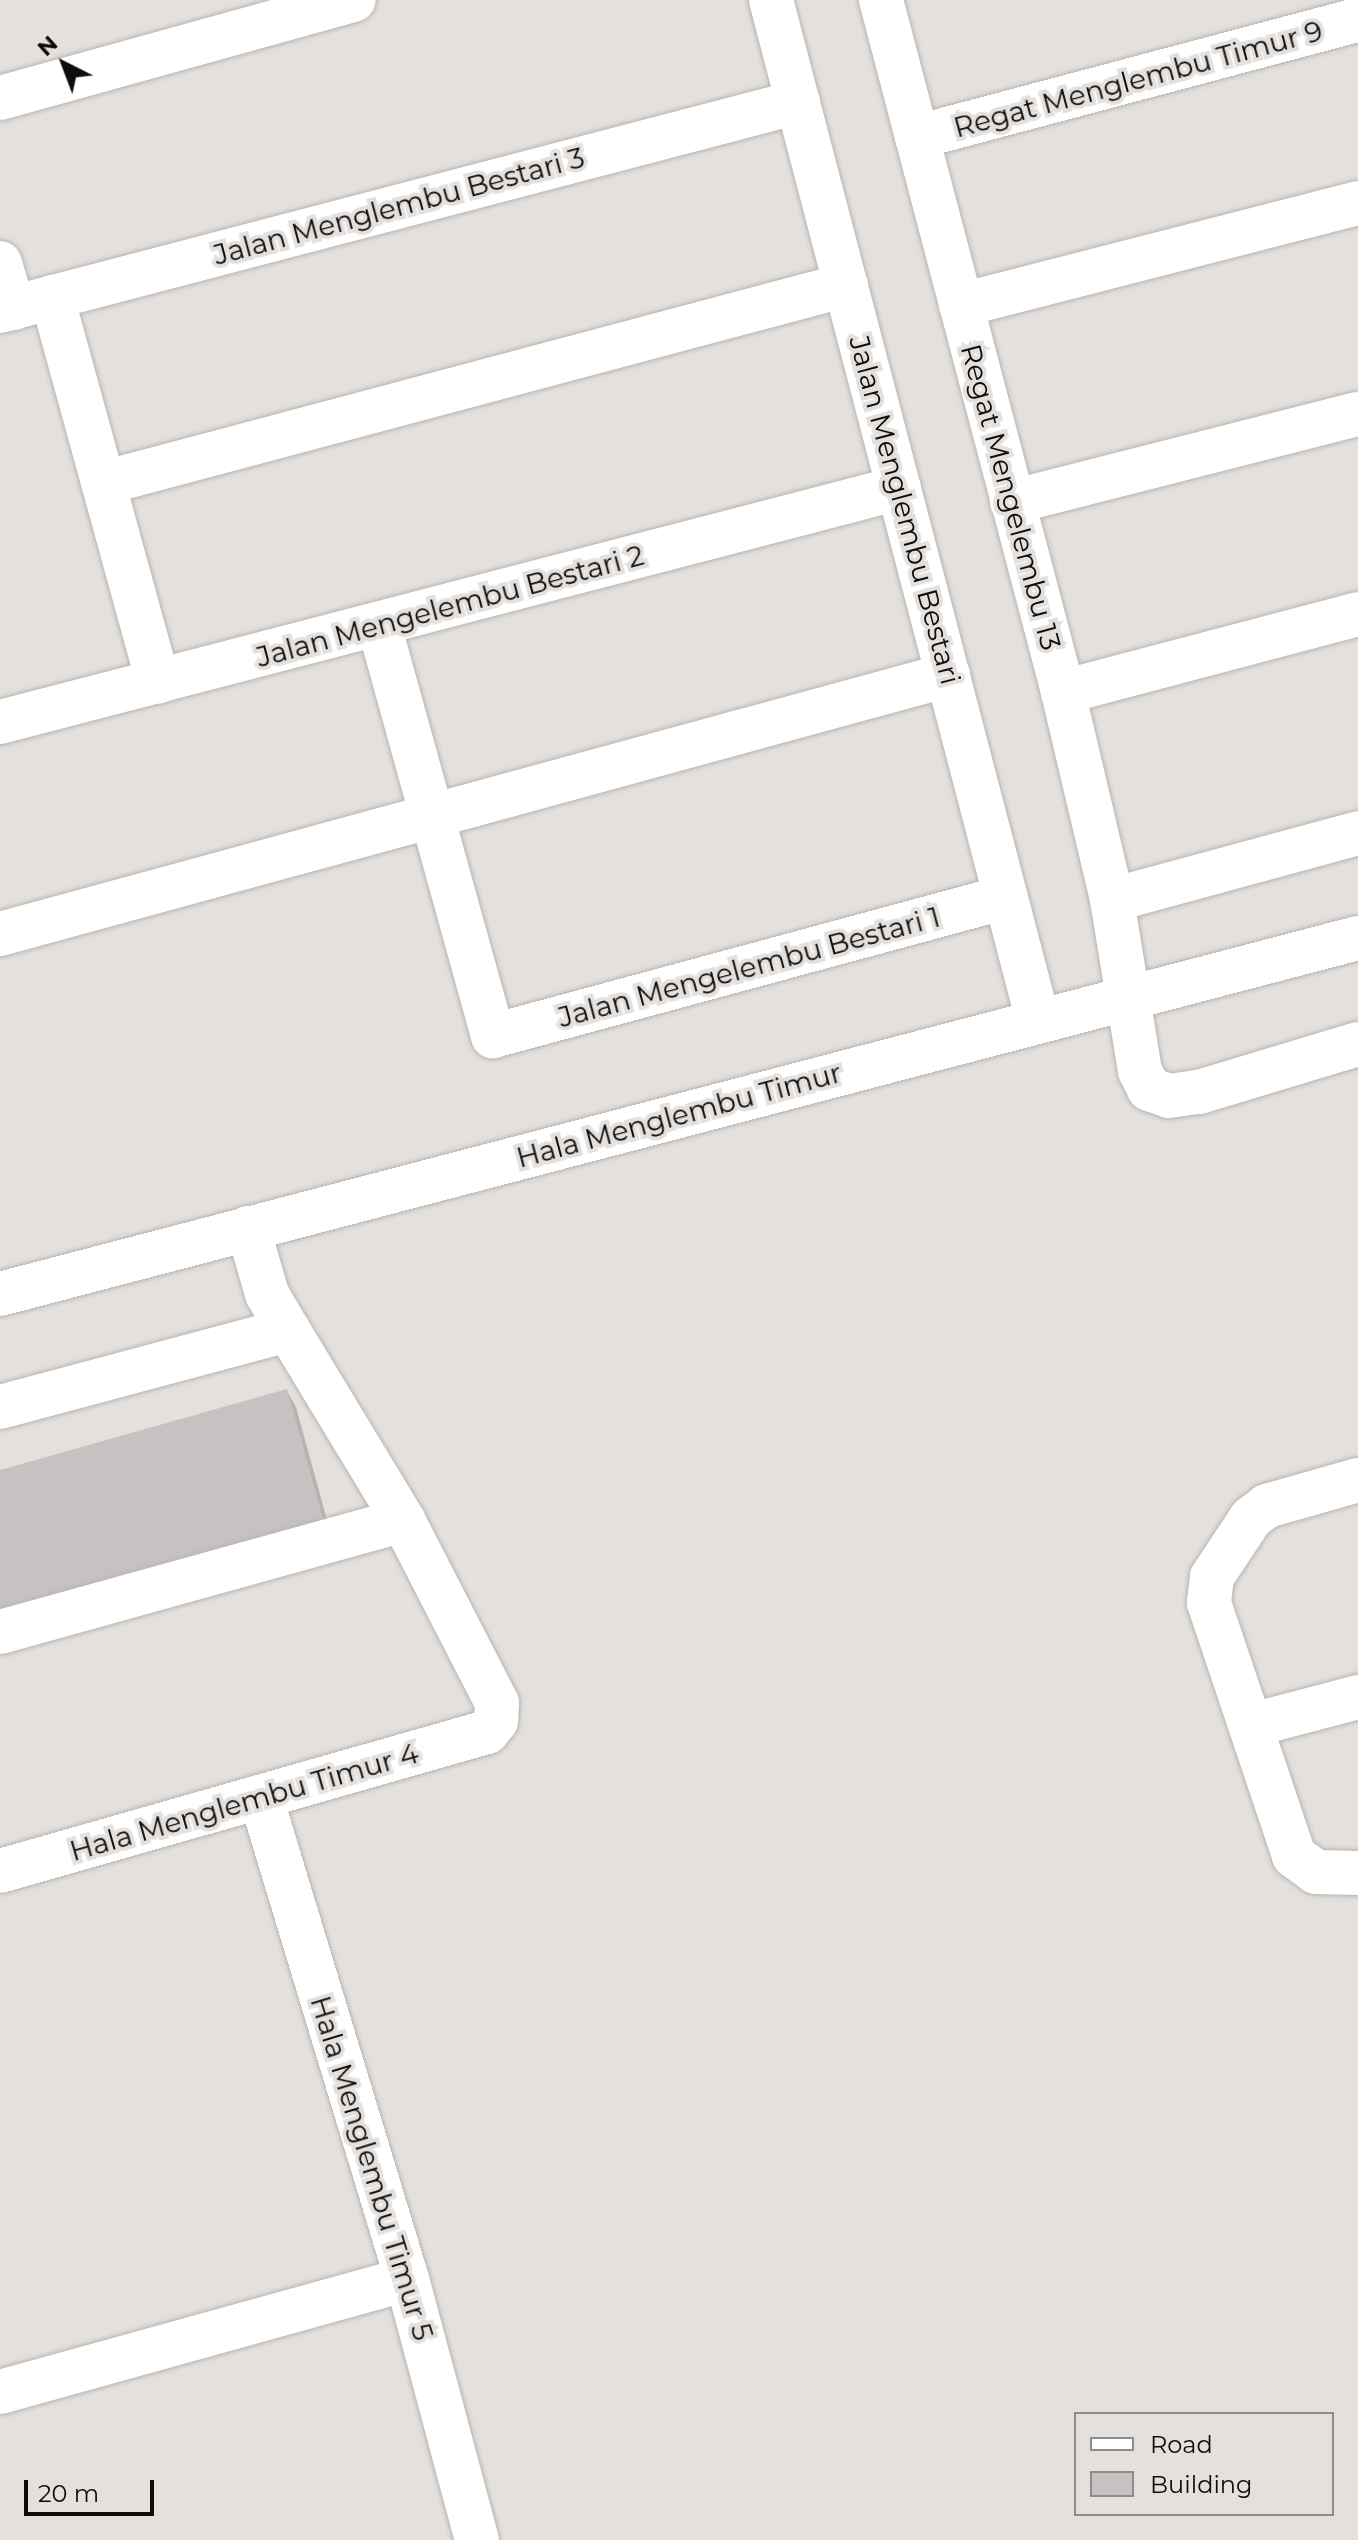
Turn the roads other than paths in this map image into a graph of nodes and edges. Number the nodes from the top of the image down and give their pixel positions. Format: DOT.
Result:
graph roads {
  1 [pos="354,0"];
  2 [pos="771,0"];
  3 [pos="881,0"];
  4 [pos="1358,20"];
  5 [pos="0,98"];
  6 [pos="798,102"];
  7 [pos="917,137"];
  8 [pos="1358,203"];
  9 [pos="0,263"];
  10 [pos="846,285"];
  11 [pos="21,305"];
  12 [pos="961,305"];
  13 [pos="1358,414"];
  14 [pos="103,483"];
  15 [pos="899,488"];
  16 [pos="1012,502"];
  17 [pos="1358,614"];
  18 [pos="379,625"];
  19 [pos="948,675"];
  20 [pos="158,682"];
  21 [pos="1063,692"];
  22 [pos="0,722"];
  23 [pos="432,816"];
  24 [pos="1358,833"];
  25 [pos="1006,897"];
  26 [pos="1112,900"];
  27 [pos="0,934"];
  28 [pos="1358,938"];
  29 [pos="1130,997"];
  30 [pos="1038,1021"];
  31 [pos="1358,1044"];
  32 [pos="248,1228"];
  33 [pos="0,1294"];
  34 [pos="288,1330"];
  35 [pos="0,1407"];
  36 [pos="1358,1480"];
  37 [pos="403,1520"];
  38 [pos="0,1632"];
  39 [pos="1358,1697"];
  40 [pos="1252,1725"];
  41 [pos="261,1798"];
  42 [pos="0,1871"];
  43 [pos="1358,1873"];
  44 [pos="407,2279"];
  45 [pos="0,2392"];
  46 [pos="477,2540"];
  1 -- 5 [label="street"];
  2 -- 6 [label="street, Jalan Menglembu Bestari"];
  3 -- 7 [label="street, Regat Mengelembu 13"];
  4 -- 7 [label="street, Regat Menglembu Timur 9"];
  6 -- 10 [label="street, Jalan Menglembu Bestari"];
  6 -- 11 [label="street, Jalan Menglembu Bestari 3"];
  7 -- 12 [label="street, Regat Mengelembu 13"];
  8 -- 12 [label="street"];
  9 -- 11 [label="street"];
  10 -- 14 [label="street"];
  10 -- 15 [label="street, Jalan Menglembu Bestari"];
  11 -- 14 [label="street"];
  12 -- 16 [label="street, Regat Mengelembu 13"];
  13 -- 16 [label="street"];
  14 -- 20 [label="street"];
  15 -- 18 [label="street, Jalan Mengelembu Bestari 2"];
  15 -- 19 [label="street, Jalan Menglembu Bestari"];
  16 -- 21 [label="street, Regat Mengelembu 13"];
  17 -- 21 [label="street"];
  18 -- 20 [label="street, Jalan Mengelembu Bestari 2"];
  18 -- 23 [label="street"];
  19 -- 23 [label="street"];
  19 -- 25 [label="street, Jalan Menglembu Bestari"];
  20 -- 22 [label="street, Jalan Mengelembu Bestari 2"];
  21 -- 26 [label="street, Regat Mengelembu 13"];
  23 -- 25 [label="street, Jalan Mengelembu Bestari 1"];
  23 -- 27 [label="street"];
  24 -- 26 [label="street"];
  25 -- 30 [label="street, Jalan Menglembu Bestari"];
  26 -- 29 [label="street, Regat Mengelembu 13"];
  28 -- 29 [label="street, Hala Menglembu Timur"];
  29 -- 30 [label="street, Hala Menglembu Timur"];
  29 -- 31 [label="street, Regat Mengelembu 13"];
  30 -- 32 [label="street, Hala Menglembu Timur"];
  32 -- 33 [label="street, Hala Menglembu Timur"];
  32 -- 34 [label="street"];
  34 -- 35 [label="street"];
  34 -- 37 [label="street"];
  36 -- 40 [label="street"];
  37 -- 38 [label="street"];
  37 -- 41 [label="street, Hala Menglembu Timur 4"];
  39 -- 40 [label="street"];
  40 -- 43 [label="street"];
  41 -- 42 [label="street, Hala Menglembu Timur 4"];
  41 -- 44 [label="street, Hala Menglembu Timur 5"];
  44 -- 45 [label="street"];
  44 -- 46 [label="street, Hala Menglembu Timur 5"];
}
